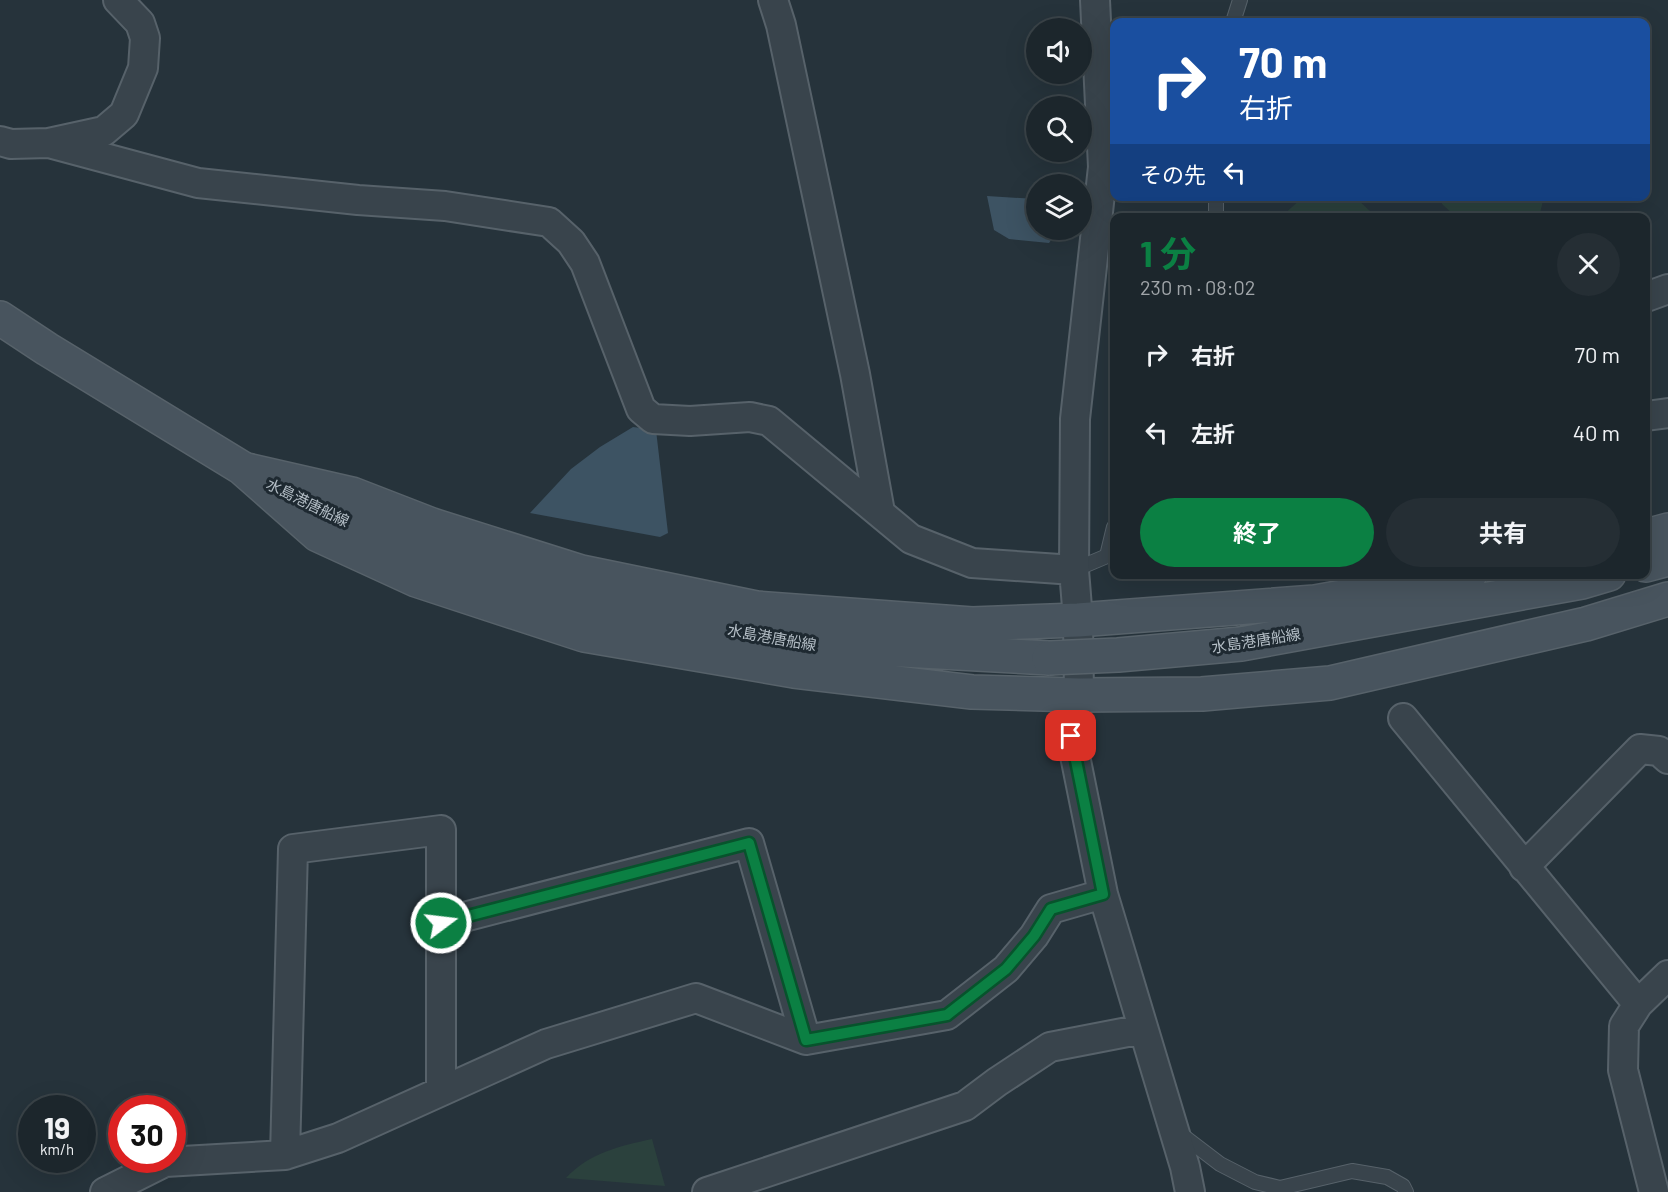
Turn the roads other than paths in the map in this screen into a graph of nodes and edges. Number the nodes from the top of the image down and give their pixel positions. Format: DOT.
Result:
graph roads {
  1 [pos="118,0"];
  2 [pos="773,0"];
  3 [pos="1095,0"];
  4 [pos="1240,0"];
  5 [pos="1234,18"];
  6 [pos="0,141"];
  7 [pos="49,143"];
  8 [pos="1668,289"];
  9 [pos="1650,296"];
  10 [pos="0,318"];
  11 [pos="1668,413"];
  12 [pos="1650,415"];
  13 [pos="242,468"];
  14 [pos="879,512"];
  15 [pos="1668,530"];
  16 [pos="1650,535"];
  17 [pos="1110,544"];
  18 [pos="1668,559"];
  19 [pos="1650,564"];
  20 [pos="1074,570"];
  21 [pos="1443,579"];
  22 [pos="1587,579"];
  23 [pos="1668,599"];
  24 [pos="1078,620"];
  25 [pos="1079,695"];
  26 [pos="1403,718"];
  27 [pos="1668,759"];
  28 [pos="1524,867"];
  29 [pos="1103,894"];
  30 [pos="441,923"];
  31 [pos="1668,975"];
  32 [pos="1638,1004"];
  33 [pos="1143,1029"];
  34 [pos="806,1040"];
  35 [pos="441,1091"];
  36 [pos="1173,1128"];
  37 [pos="285,1155"];
  38 [pos="105,1192"];
  39 [pos="707,1192"];
  40 [pos="1190,1192"];
  41 [pos="1406,1192"];
  42 [pos="1654,1192"];
  1 -- 7 [label="street"];
  2 -- 14 [label="street"];
  3 -- 20 [label="street"];
  4 -- 5 [label="lane"];
  6 -- 7 [label="street"];
  7 -- 14 [label="street"];
  8 -- 9 [label="street"];
  10 -- 13 [label="main road, 水島港唐船線"];
  11 -- 12 [label="street"];
  13 -- 22 [label="main road, 水島港唐船線, bridge"];
  13 -- 24 [label="main road"];
  13 -- 25 [label="main road"];
  14 -- 20 [label="street"];
  15 -- 16 [label="main road"];
  17 -- 20 [label="lane"];
  18 -- 19 [label="main road"];
  20 -- 24 [label="street"];
  21 -- 24 [label="main road"];
  23 -- 25 [label="main road"];
  24 -- 25 [label="street"];
  25 -- 29 [label="street"];
  26 -- 28 [label="street"];
  27 -- 28 [label="street"];
  28 -- 32 [label="street"];
  29 -- 33 [label="street"];
  29 -- 34 [label="street"];
  30 -- 34 [label="street"];
  30 -- 35 [label="street"];
  30 -- 37 [label="street"];
  31 -- 32 [label="street"];
  32 -- 42 [label="street"];
  33 -- 36 [label="street"];
  33 -- 39 [label="street"];
  34 -- 35 [label="street"];
  35 -- 37 [label="street"];
  36 -- 40 [label="street"];
  36 -- 41 [label="lane"];
  37 -- 38 [label="street"];
}
